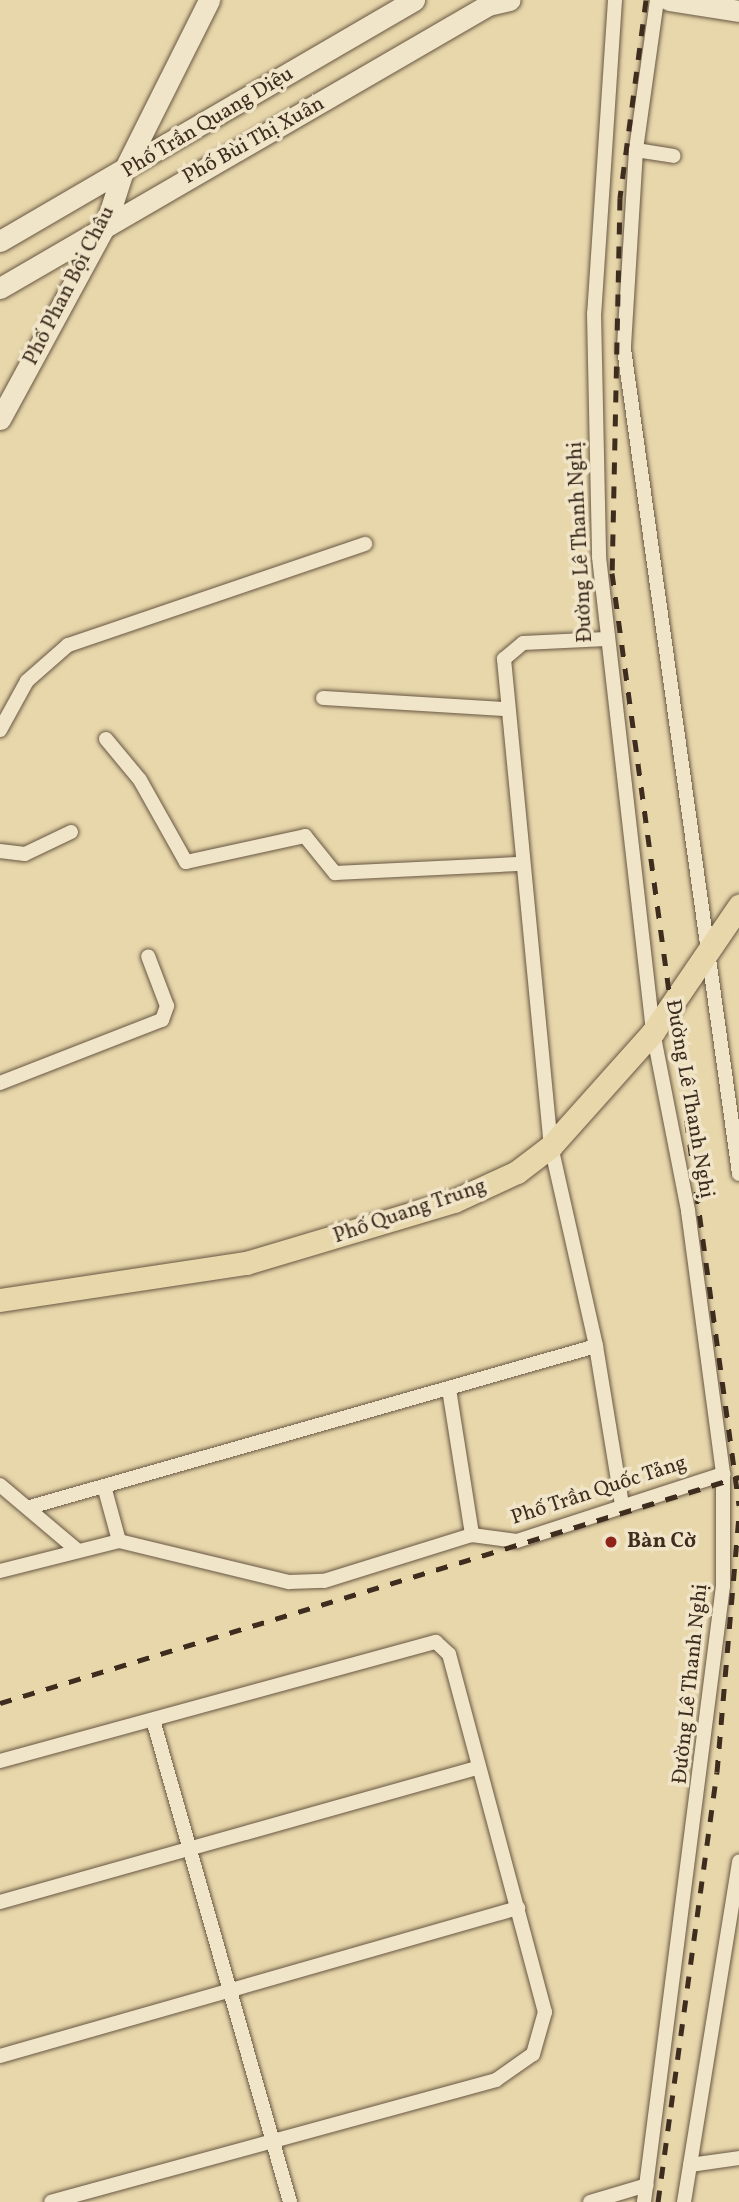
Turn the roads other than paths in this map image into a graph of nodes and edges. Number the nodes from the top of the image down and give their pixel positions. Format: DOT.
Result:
graph roads {
  1 [pos="209,0"];
  2 [pos="414,0"];
  3 [pos="509,0"];
  4 [pos="615,0"];
  5 [pos="657,0"];
  6 [pos="669,0"];
  7 [pos="739,11"];
  8 [pos="636,150"];
  9 [pos="674,156"];
  10 [pos="122,174"];
  11 [pos="106,224"];
  12 [pos="0,242"];
  13 [pos="0,288"];
  14 [pos="2,407"];
  15 [pos="365,544"];
  16 [pos="606,639"];
  17 [pos="323,698"];
  18 [pos="505,709"];
  19 [pos="0,730"];
  20 [pos="106,739"];
  21 [pos="71,832"];
  22 [pos="0,852"];
  23 [pos="522,864"];
  24 [pos="739,906"];
  25 [pos="148,956"];
  26 [pos="706,958"];
  27 [pos="653,1032"];
  28 [pos="0,1083"];
  29 [pos="551,1146"];
  30 [pos="739,1174"];
  31 [pos="0,1300"];
  32 [pos="596,1346"];
  33 [pos="449,1390"];
  34 [pos="723,1474"];
  35 [pos="0,1485"];
  36 [pos="104,1486"];
  37 [pos="622,1504"];
  38 [pos="30,1507"];
  39 [pos="472,1535"];
  40 [pos="119,1541"];
  41 [pos="77,1550"];
  42 [pos="0,1571"];
  43 [pos="153,1720"];
  44 [pos="0,1761"];
  45 [pos="478,1768"];
  46 [pos="190,1849"];
  47 [pos="739,1861"];
  48 [pos="0,1902"];
  49 [pos="518,1908"];
  50 [pos="230,1990"];
  51 [pos="0,2056"];
  52 [pos="273,2141"];
  53 [pos="739,2158"];
  54 [pos="690,2165"];
  55 [pos="647,2185"];
  56 [pos="51,2202"];
  57 [pos="290,2202"];
  58 [pos="590,2202"];
  59 [pos="628,2202"];
  60 [pos="644,2202"];
  61 [pos="684,2202"];
  1 -- 10 [label="main road, Phố Phan Bội Châu"];
  2 -- 10 [label="main road, Phố Trần Quang Diệu"];
  3 -- 11 [label="main road, Phố Bùi Thị Xuân"];
  4 -- 16 [label="street, Đường Lê Thanh Nghị"];
  5 -- 8 [label="street"];
  6 -- 7 [label="main road"];
  8 -- 9 [label="street"];
  8 -- 26 [label="street"];
  10 -- 11 [label="main road, Phố Phan Bội Châu"];
  10 -- 12 [label="main road, Phố Trần Quang Diệu"];
  11 -- 13 [label="main road, Phố Bùi Thị Xuân"];
  11 -- 14 [label="main road, Phố Phan Bội Châu"];
  15 -- 19 [label="street"];
  16 -- 18 [label="street"];
  16 -- 27 [label="street, Đường Lê Thanh Nghị"];
  17 -- 18 [label="street"];
  18 -- 23 [label="street"];
  20 -- 23 [label="street"];
  21 -- 22 [label="street"];
  23 -- 29 [label="street"];
  24 -- 26 [label="main road, Phố Quang Trung"];
  25 -- 28 [label="street"];
  26 -- 27 [label="main road, Phố Quang Trung"];
  26 -- 30 [label="street"];
  27 -- 29 [label="main road, Phố Quang Trung"];
  27 -- 34 [label="street, Đường Lê Thanh Nghị"];
  29 -- 31 [label="main road, Phố Quang Trung"];
  29 -- 32 [label="street"];
  32 -- 33 [label="street"];
  32 -- 37 [label="street"];
  33 -- 36 [label="street"];
  33 -- 39 [label="street"];
  34 -- 37 [label="street, Phố Trần Quốc Tảng"];
  34 -- 55 [label="street, Đường Lê Thanh Nghị"];
  35 -- 38 [label="street"];
  36 -- 38 [label="street"];
  36 -- 40 [label="street"];
  37 -- 39 [label="street, Phố Trần Quốc Tảng"];
  38 -- 41 [label="street"];
  39 -- 40 [label="street, Phố Trần Quốc Tảng"];
  40 -- 41 [label="street, Phố Trần Quốc Tảng"];
  41 -- 42 [label="street, Phố Trần Quốc Tảng"];
  43 -- 44 [label="street"];
  43 -- 45 [label="street"];
  43 -- 46 [label="street"];
  45 -- 46 [label="street"];
  45 -- 49 [label="street"];
  46 -- 48 [label="street"];
  46 -- 50 [label="street"];
  47 -- 54 [label="street"];
  49 -- 50 [label="street"];
  49 -- 52 [label="street"];
  50 -- 51 [label="street"];
  50 -- 52 [label="street"];
  52 -- 56 [label="street"];
  52 -- 57 [label="street"];
  53 -- 54 [label="street"];
  54 -- 61 [label="street"];
  55 -- 58 [label="street"];
  55 -- 59 [label="street"];
  55 -- 60 [label="street, Đường Lê Thanh Nghị"];
}
